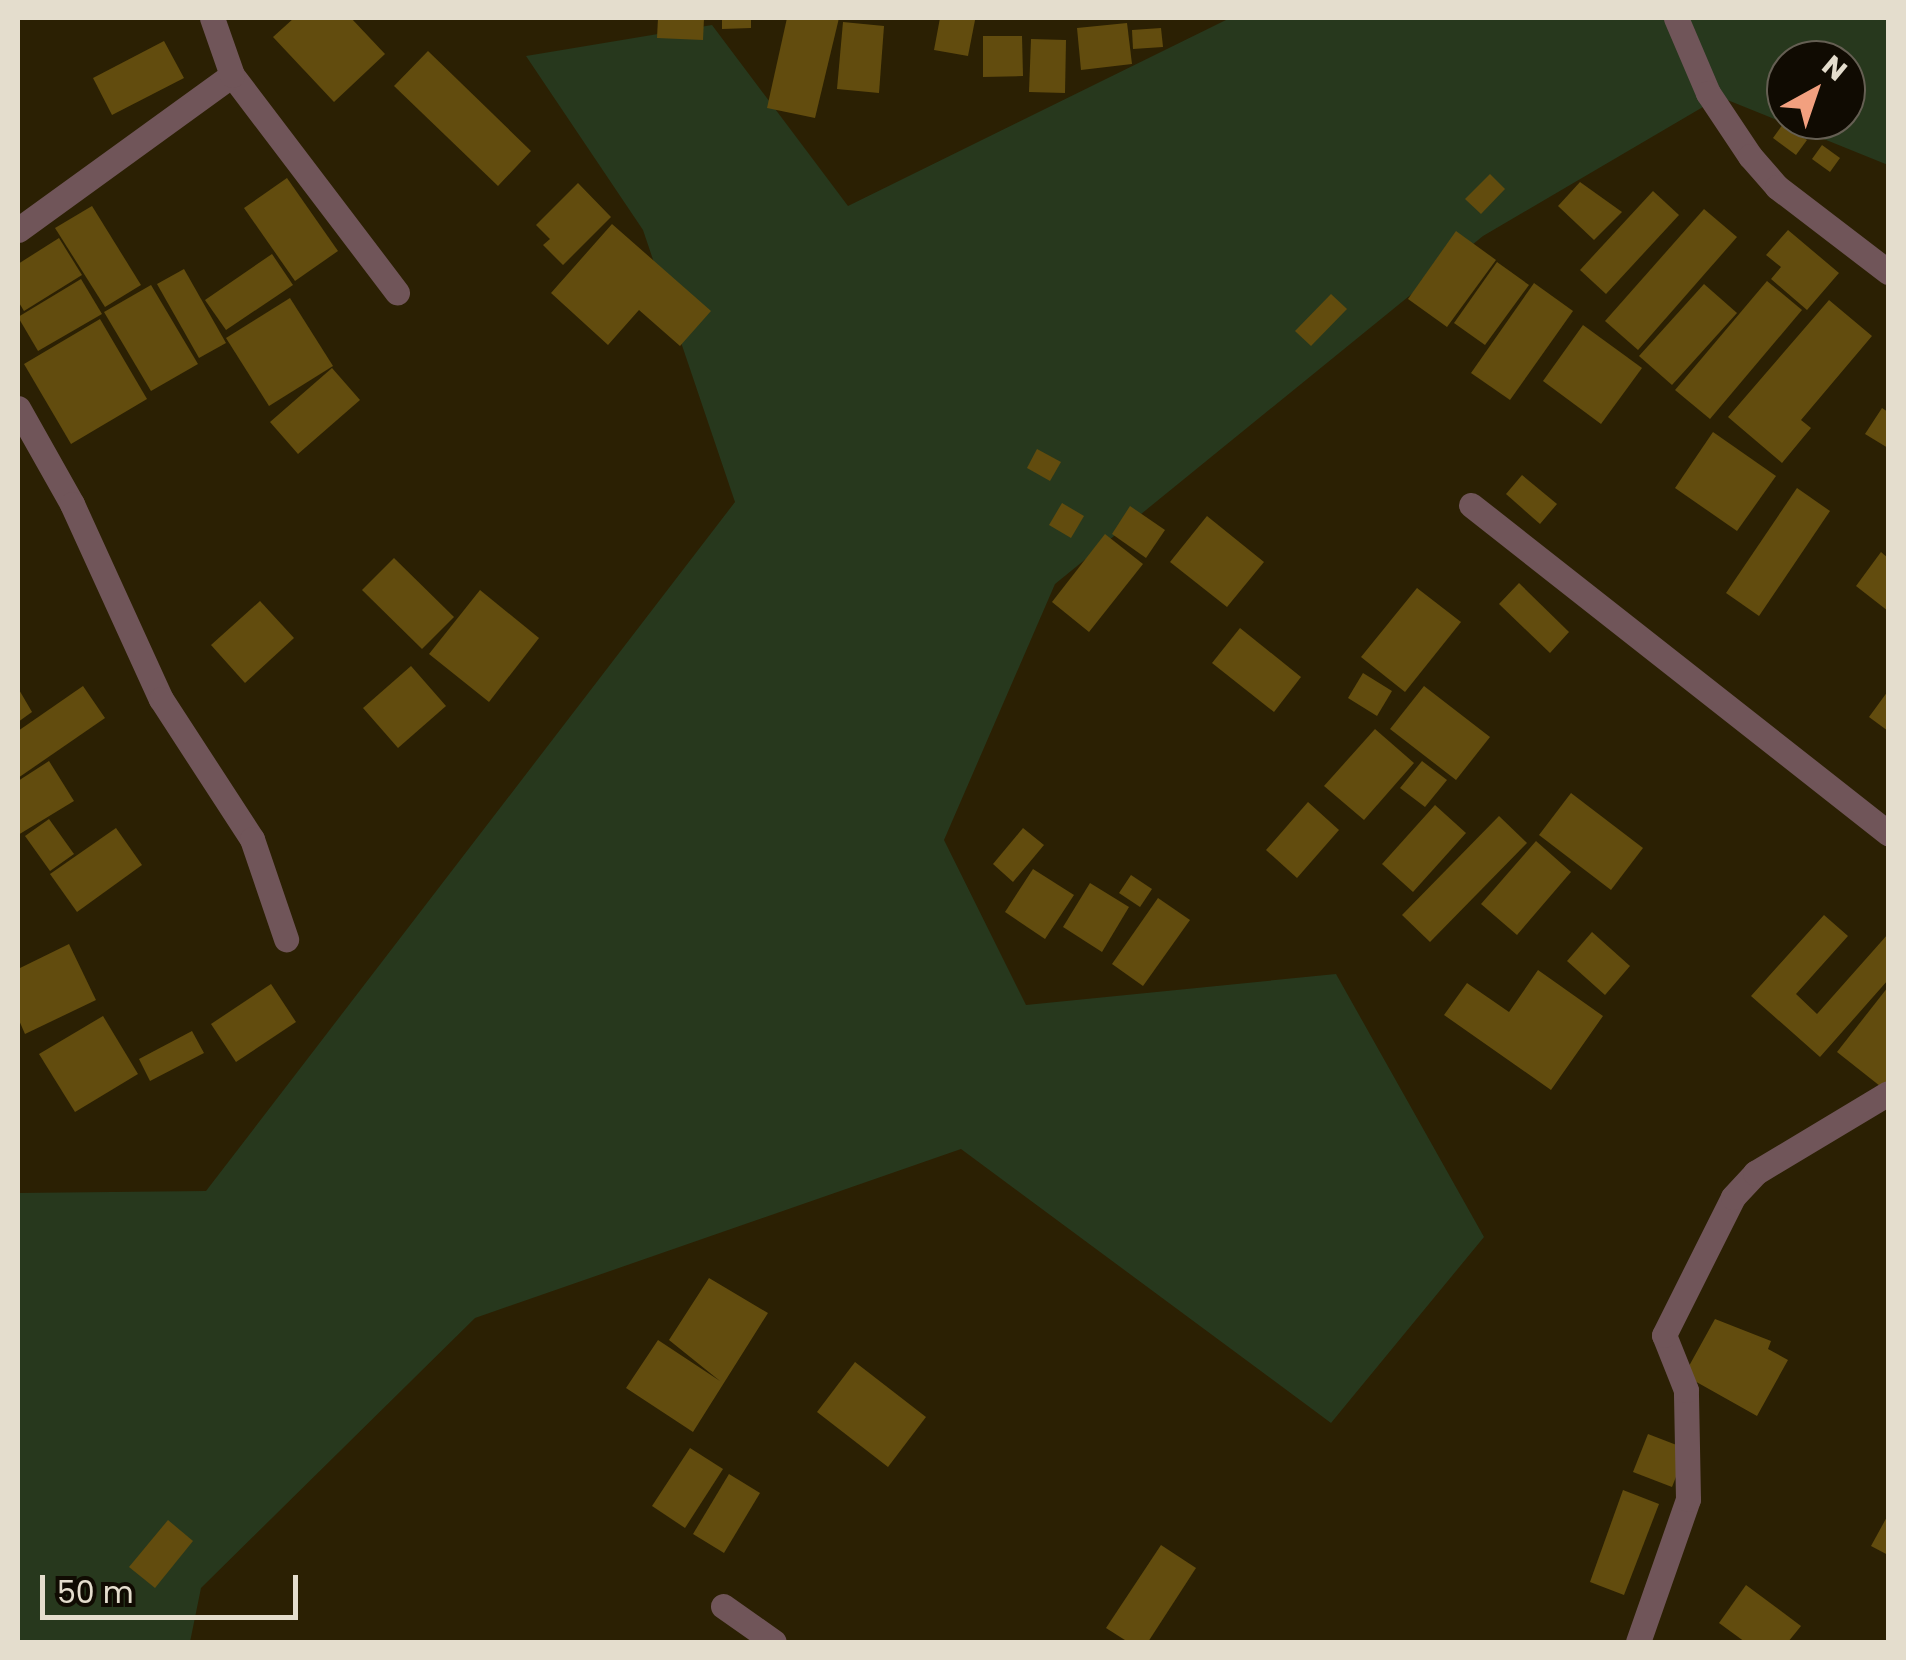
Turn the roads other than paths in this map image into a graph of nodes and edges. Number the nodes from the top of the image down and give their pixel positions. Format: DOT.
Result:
graph roads {
  1 [pos="212,18"];
  2 [pos="1676,18"];
  3 [pos="232,76"];
  4 [pos="18,230"];
  5 [pos="1888,272"];
  6 [pos="396,292"];
  7 [pos="18,408"];
  8 [pos="1472,505"];
  9 [pos="1888,833"];
  10 [pos="286,939"];
  11 [pos="1888,1093"];
  12 [pos="723,1606"];
  13 [pos="774,1642"];
  14 [pos="1638,1642"];
  1 -- 3 [label="street"];
  2 -- 5 [label="street"];
  3 -- 4 [label="street"];
  3 -- 6 [label="street"];
  7 -- 10 [label="street"];
  8 -- 9 [label="street"];
  11 -- 14 [label="street"];
  12 -- 13 [label="street"];
}
